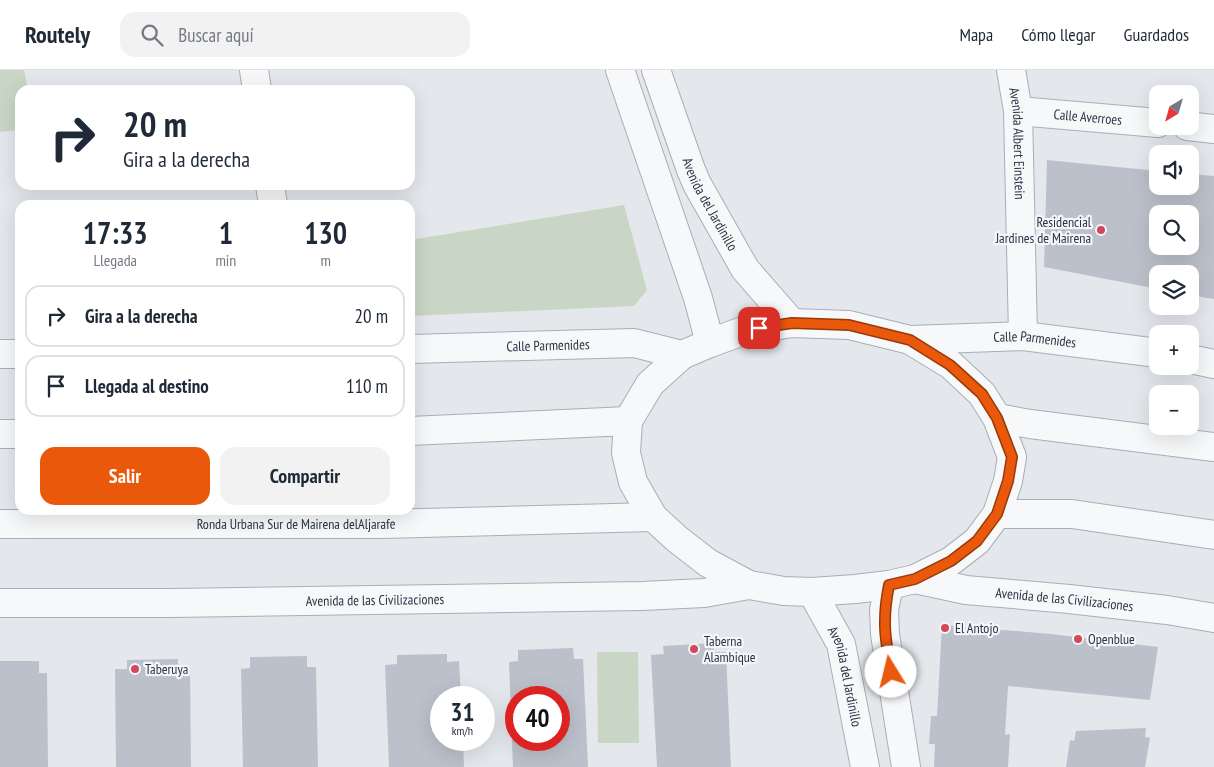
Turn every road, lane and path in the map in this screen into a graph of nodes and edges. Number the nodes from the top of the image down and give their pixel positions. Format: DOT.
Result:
graph roads {
  1 [pos="254,70"];
  2 [pos="620,70"];
  3 [pos="656,70"];
  4 [pos="1011,70"];
  5 [pos="256,85"];
  6 [pos="1018,111"];
  7 [pos="1149,122"];
  8 [pos="1199,127"];
  9 [pos="1214,129"];
  10 [pos="792,323"];
  11 [pos="1023,336"];
  12 [pos="910,340"];
  13 [pos="710,343"];
  14 [pos="415,349"];
  15 [pos="1149,353"];
  16 [pos="0,354"];
  17 [pos="15,354"];
  18 [pos="682,355"];
  19 [pos="1199,361"];
  20 [pos="1214,364"];
  21 [pos="997,418"];
  22 [pos="628,421"];
  23 [pos="415,431"];
  24 [pos="0,434"];
  25 [pos="15,434"];
  26 [pos="1214,447"];
  27 [pos="997,514"];
  28 [pos="652,517"];
  29 [pos="0,524"];
  30 [pos="1214,535"];
  31 [pos="902,582"];
  32 [pos="749,585"];
  33 [pos="812,592"];
  34 [pos="0,603"];
  35 [pos="1214,618"];
  36 [pos="865,767"];
  37 [pos="906,767"];
  1 -- 5 [label="street"];
  2 -- 13 [label="street"];
  3 -- 10 [label="street, Avenida del Jardinillo"];
  4 -- 6 [label="street, Avenida Albert Einstein"];
  6 -- 7 [label="street, Calle Averroes"];
  6 -- 11 [label="street, Avenida Albert Einstein"];
  8 -- 9 [label="street"];
  10 -- 12 [label="street"];
  10 -- 13 [label="street"];
  11 -- 12 [label="street, Calle Parmenides"];
  11 -- 15 [label="street, Calle Parmenides"];
  12 -- 21 [label="street"];
  13 -- 18 [label="street"];
  14 -- 18 [label="street, Calle Parmenides"];
  16 -- 17 [label="street"];
  18 -- 22 [label="street"];
  19 -- 20 [label="street"];
  21 -- 26 [label="street"];
  21 -- 27 [label="street"];
  22 -- 23 [label="street"];
  22 -- 28 [label="street"];
  24 -- 25 [label="street"];
  27 -- 30 [label="street"];
  27 -- 31 [label="street"];
  28 -- 29 [label="street, Ronda Urbana Sur de Mairena delAljarafe"];
  28 -- 32 [label="street"];
  31 -- 33 [label="street"];
  31 -- 35 [label="street, Avenida de las Civilizaciones"];
  31 -- 37 [label="street"];
  32 -- 33 [label="street"];
  32 -- 34 [label="street, Avenida de las Civilizaciones"];
  33 -- 36 [label="street, Avenida del Jardinillo"];
}
